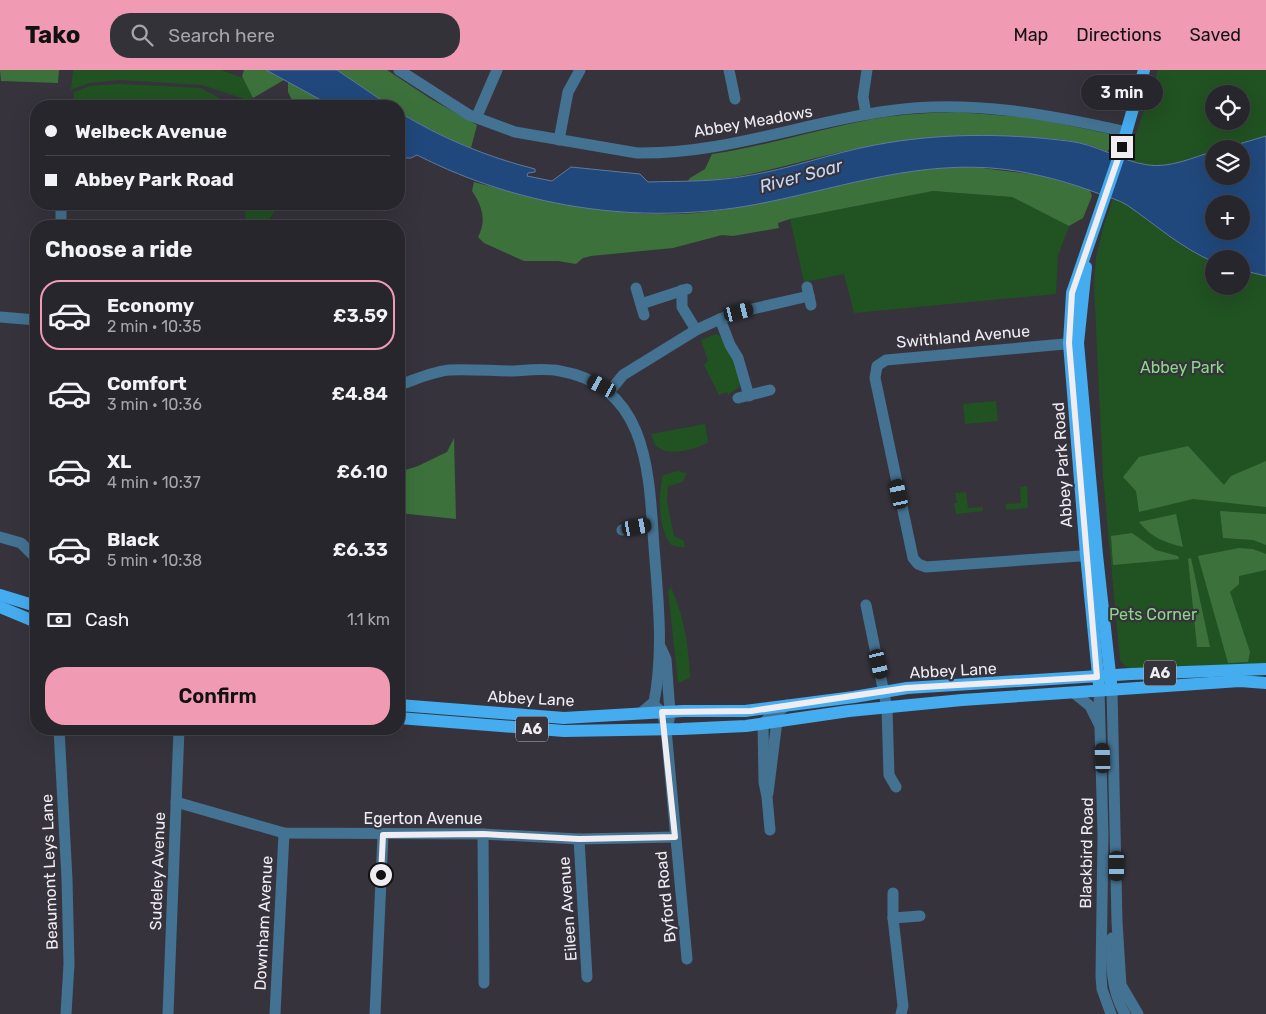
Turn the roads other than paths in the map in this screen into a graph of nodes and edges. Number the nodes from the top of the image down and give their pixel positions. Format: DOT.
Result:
graph roads {
  1 [pos="399,70"];
  2 [pos="498,70"];
  3 [pos="729,70"];
  4 [pos="866,70"];
  5 [pos="1144,70"];
  6 [pos="576,71"];
  7 [pos="735,99"];
  8 [pos="866,114"];
  9 [pos="477,116"];
  10 [pos="1126,132"];
  11 [pos="560,140"];
  12 [pos="636,288"];
  13 [pos="809,296"];
  14 [pos="0,317"];
  15 [pos="720,319"];
  16 [pos="30,320"];
  17 [pos="696,330"];
  18 [pos="1074,343"];
  19 [pos="405,382"];
  20 [pos="770,390"];
  21 [pos="610,391"];
  22 [pos="652,525"];
  23 [pos="622,530"];
  24 [pos="0,538"];
  25 [pos="30,552"];
  26 [pos="1091,555"];
  27 [pos="0,595"];
  28 [pos="30,604"];
  29 [pos="866,606"];
  30 [pos="0,607"];
  31 [pos="30,620"];
  32 [pos="660,648"];
  33 [pos="1266,669"];
  34 [pos="1111,676"];
  35 [pos="1097,677"];
  36 [pos="1266,683"];
  37 [pos="885,690"];
  38 [pos="1106,690"];
  39 [pos="1074,693"];
  40 [pos="405,705"];
  41 [pos="787,705"];
  42 [pos="887,708"];
  43 [pos="751,711"];
  44 [pos="664,715"];
  45 [pos="405,718"];
  46 [pos="769,721"];
  47 [pos="1102,727"];
  48 [pos="59,735"];
  49 [pos="179,735"];
  50 [pos="896,787"];
  51 [pos="176,802"];
  52 [pos="770,830"];
  53 [pos="284,833"];
  54 [pos="483,834"];
  55 [pos="383,835"];
  56 [pos="675,837"];
  57 [pos="579,839"];
  58 [pos="1102,866"];
  59 [pos="1117,866"];
  60 [pos="893,893"];
  61 [pos="920,916"];
  62 [pos="894,918"];
  63 [pos="1117,922"];
  64 [pos="687,959"];
  65 [pos="587,977"];
  66 [pos="484,983"];
  67 [pos="1102,989"];
  68 [pos="66,1014"];
  69 [pos="168,1014"];
  70 [pos="275,1014"];
  71 [pos="375,1014"];
  72 [pos="901,1014"];
  73 [pos="1101,1014"];
  74 [pos="1111,1014"];
  75 [pos="1125,1014"];
  76 [pos="1138,1014"];
  1 -- 9 [label="street, Abbey Meadows"];
  2 -- 9 [label="street"];
  3 -- 7 [label="street"];
  4 -- 8 [label="street"];
  5 -- 10 [label="main road, Abbey Park Road"];
  6 -- 11 [label="street"];
  8 -- 10 [label="street, Abbey Meadows"];
  8 -- 11 [label="street, Abbey Meadows"];
  9 -- 11 [label="street, Abbey Meadows"];
  10 -- 18 [label="main road, Abbey Park Road"];
  12 -- 17 [label="street"];
  13 -- 15 [label="street"];
  14 -- 16 [label="street"];
  15 -- 17 [label="street"];
  15 -- 20 [label="street"];
  17 -- 21 [label="street"];
  18 -- 26 [label="main road, Abbey Park Road"];
  18 -- 26 [label="street, Swithland Avenue"];
  19 -- 21 [label="street"];
  21 -- 22 [label="street"];
  22 -- 23 [label="street"];
  22 -- 32 [label="street"];
  24 -- 25 [label="street"];
  26 -- 34 [label="main road, Abbey Park Road"];
  26 -- 35 [label="main road, Abbey Park Road"];
  27 -- 28 [label="main road"];
  29 -- 37 [label="street"];
  30 -- 31 [label="main road"];
  32 -- 44 [label="street"];
  32 -- 44 [label="street"];
  33 -- 34 [label="main road, A6"];
  34 -- 35 [label="main road, A6"];
  34 -- 38 [label="main road, Abbey Park Road"];
  35 -- 37 [label="main road, Abbey Lane / A6"];
  35 -- 38 [label="main road, Abbey Park Road"];
  36 -- 38 [label="main road, A6"];
  37 -- 41 [label="main road, Abbey Lane / A6"];
  37 -- 42 [label="street"];
  38 -- 39 [label="main road, Abbey Lane / A6"];
  38 -- 47 [label="street, Blackbird Road"];
  38 -- 59 [label="street, Blackbird Road"];
  39 -- 42 [label="main road, Abbey Lane / A6"];
  39 -- 47 [label="street"];
  40 -- 44 [label="main road, Abbey Lane / A6"];
  41 -- 43 [label="main road, Abbey Lane / A6"];
  41 -- 46 [label="street"];
  42 -- 46 [label="main road, Abbey Lane / A6"];
  42 -- 50 [label="street"];
  43 -- 44 [label="main road, Abbey Lane / A6"];
  43 -- 46 [label="street"];
  44 -- 45 [label="main road, Abbey Lane / A6"];
  44 -- 46 [label="main road, Abbey Lane / A6"];
  44 -- 56 [label="street, Byford Road"];
  46 -- 52 [label="street"];
  47 -- 58 [label="street, Blackbird Road"];
  48 -- 68 [label="street, Beaumont Leys Lane"];
  49 -- 51 [label="street, Sudeley Avenue"];
  51 -- 53 [label="street, Egerton Avenue"];
  51 -- 69 [label="street, Sudeley Avenue"];
  53 -- 55 [label="street, Egerton Avenue"];
  53 -- 70 [label="street, Downham Avenue"];
  54 -- 55 [label="street, Egerton Avenue"];
  54 -- 57 [label="street, Egerton Avenue"];
  54 -- 66 [label="street"];
  55 -- 71 [label="street"];
  56 -- 57 [label="street, Egerton Avenue"];
  56 -- 64 [label="street, Byford Road"];
  57 -- 65 [label="street, Eileen Avenue"];
  58 -- 59 [label="street"];
  58 -- 67 [label="street, Blackbird Road"];
  59 -- 63 [label="street, Blackbird Road"];
  60 -- 62 [label="street"];
  61 -- 62 [label="street"];
  62 -- 72 [label="street"];
  63 -- 75 [label="street, Blackbird Road"];
  63 -- 76 [label="street, Blackbird Road"];
  67 -- 73 [label="street"];
  67 -- 74 [label="street, Blackbird Road"];
}
